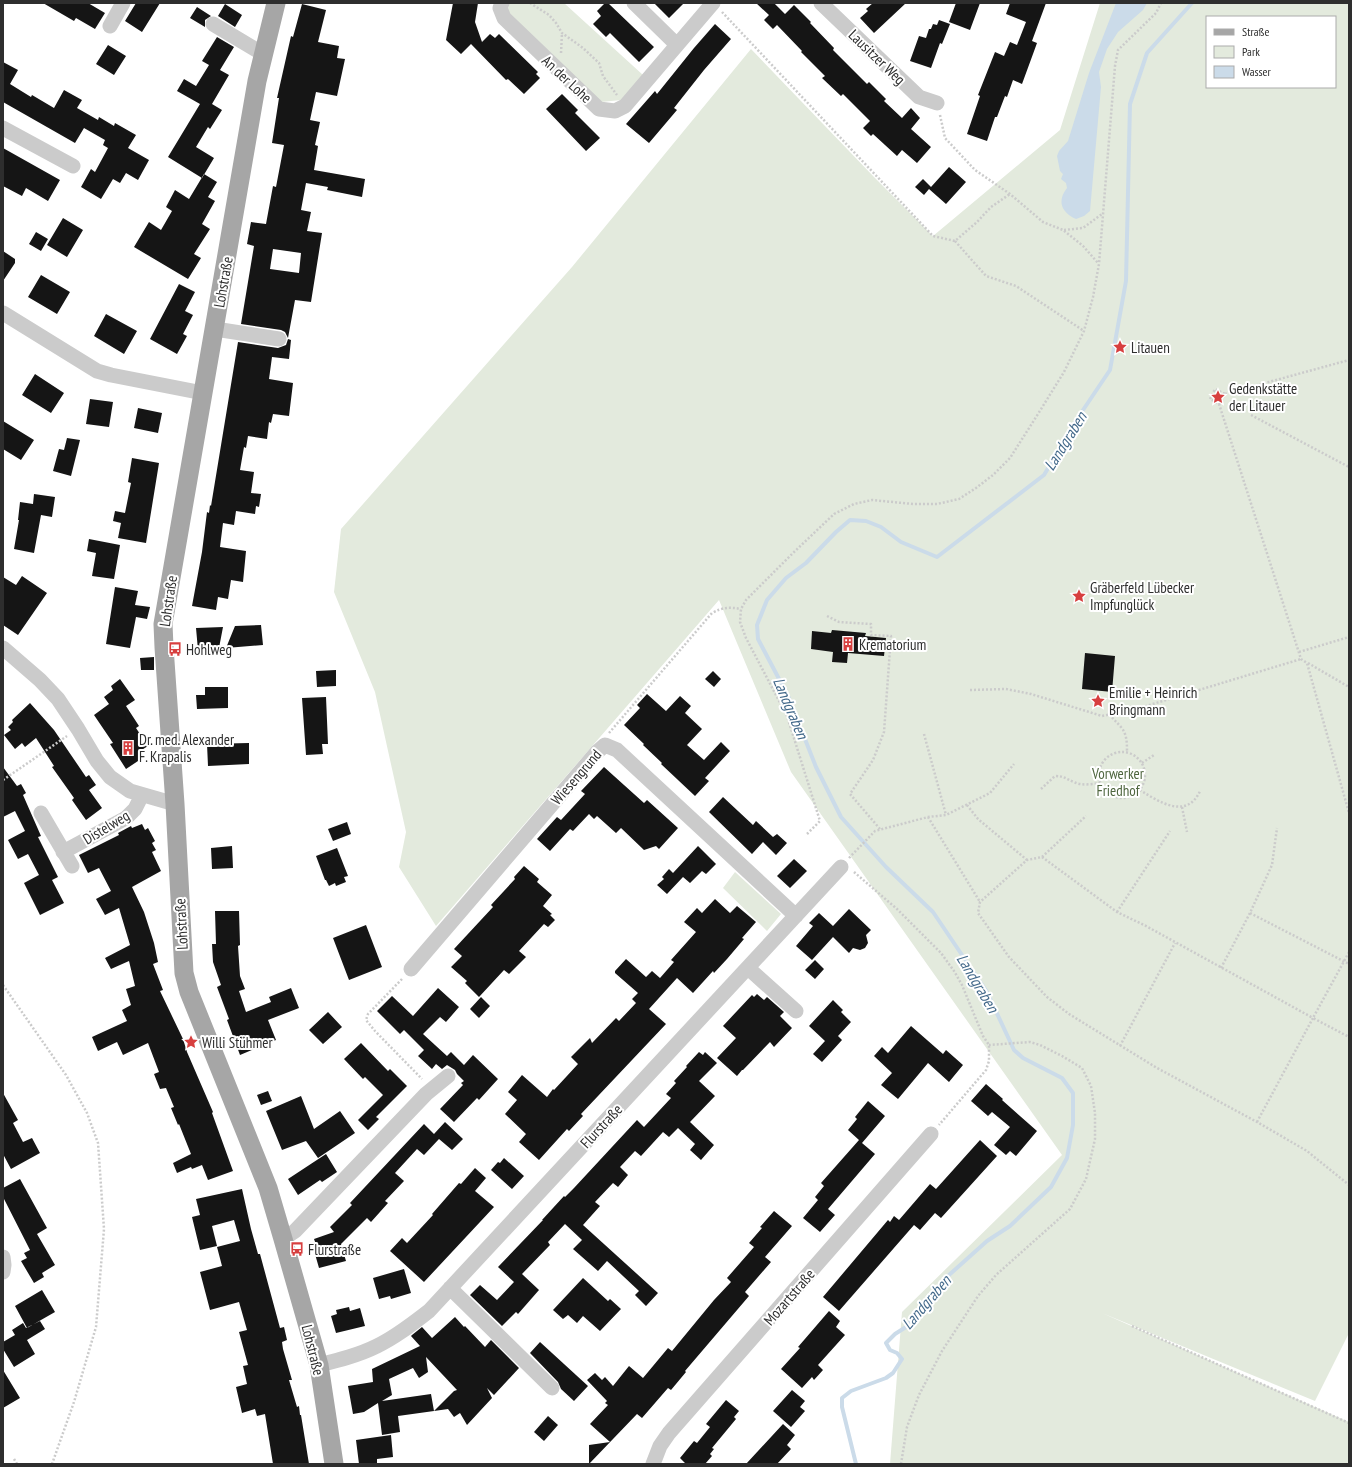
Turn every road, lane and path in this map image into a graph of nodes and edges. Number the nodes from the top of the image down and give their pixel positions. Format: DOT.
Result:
graph roads {
  1 [pos="276,3"];
  2 [pos="502,3"];
  3 [pos="530,3"];
  4 [pos="634,3"];
  5 [pos="821,3"];
  6 [pos="1161,3"];
  7 [pos="121,4"];
  8 [pos="715,6"];
  9 [pos="213,24"];
  10 [pos="110,26"];
  11 [pos="677,45"];
  12 [pos="263,54"];
  13 [pos="937,103"];
  14 [pos="626,106"];
  15 [pos="3,128"];
  16 [pos="73,166"];
  17 [pos="1010,194"];
  18 [pos="1102,214"];
  19 [pos="1063,230"];
  20 [pos="955,241"];
  21 [pos="1099,264"];
  22 [pos="3,313"];
  23 [pos="215,329"];
  24 [pos="1084,331"];
  25 [pos="279,339"];
  26 [pos="1349,360"];
  27 [pos="203,393"];
  28 [pos="1225,394"];
  29 [pos="1219,404"];
  30 [pos="1251,415"];
  31 [pos="1349,467"];
  32 [pos="741,609"];
  33 [pos="827,616"];
  34 [pos="1349,637"];
  35 [pos="3,648"];
  36 [pos="1298,652"];
  37 [pos="1301,659"];
  38 [pos="1307,663"];
  39 [pos="1349,687"];
  40 [pos="970,690"];
  41 [pos="1110,714"];
  42 [pos="78,729"];
  43 [pos="924,734"];
  44 [pos="605,745"];
  45 [pos="1127,752"];
  46 [pos="1154,755"];
  47 [pos="1142,763"];
  48 [pos="1014,764"];
  49 [pos="3,780"];
  50 [pos="1100,783"];
  51 [pos="1041,789"];
  52 [pos="1140,790"];
  53 [pos="1200,790"];
  54 [pos="142,795"];
  55 [pos="174,804"];
  56 [pos="967,805"];
  57 [pos="1182,807"];
  58 [pos="41,813"];
  59 [pos="1349,813"];
  60 [pos="946,816"];
  61 [pos="1086,816"];
  62 [pos="928,817"];
  63 [pos="1277,828"];
  64 [pos="880,829"];
  65 [pos="1170,831"];
  66 [pos="1187,832"];
  67 [pos="807,834"];
  68 [pos="63,852"];
  69 [pos="853,854"];
  70 [pos="1042,857"];
  71 [pos="1027,860"];
  72 [pos="72,866"];
  73 [pos="845,868"];
  74 [pos="980,902"];
  75 [pos="1117,912"];
  76 [pos="1250,913"];
  77 [pos="796,916"];
  78 [pos="1174,942"];
  79 [pos="1349,952"];
  80 [pos="1344,962"];
  81 [pos="1349,964"];
  82 [pos="748,968"];
  83 [pos="1221,968"];
  84 [pos="410,969"];
  85 [pos="3,985"];
  86 [pos="796,1011"];
  87 [pos="1313,1018"];
  88 [pos="1349,1037"];
  89 [pos="989,1045"];
  90 [pos="1120,1046"];
  91 [pos="448,1076"];
  92 [pos="426,1094"];
  93 [pos="1257,1122"];
  94 [pos="931,1134"];
  95 [pos="1349,1180"];
  96 [pos="1348,1184"];
  97 [pos="283,1239"];
  98 [pos="3,1257"];
  99 [pos="3,1272"];
  100 [pos="450,1288"];
  101 [pos="1132,1326"];
  102 [pos="319,1365"];
  103 [pos="552,1388"];
  104 [pos="1349,1423"];
  105 [pos="14,1459"];
  106 [pos="17,1464"];
  107 [pos="52,1464"];
  108 [pos="334,1464"];
  109 [pos="654,1464"];
  110 [pos="901,1464"];
  1 -- 12 [label="main road, Lohstraße"];
  2 -- 14 [label="street, An der Lohe"];
  3 -- 14 [label="path"];
  4 -- 11 [label="street"];
  5 -- 13 [label="street, Lausitzer Weg"];
  6 -- 18 [label="path"];
  7 -- 10 [label="street"];
  8 -- 11 [label="street"];
  8 -- 20 [label="path"];
  9 -- 12 [label="street"];
  11 -- 14 [label="street"];
  12 -- 23 [label="main road, Lohstraße"];
  13 -- 17 [label="path"];
  15 -- 16 [label="street"];
  17 -- 19 [label="path"];
  17 -- 20 [label="path"];
  18 -- 19 [label="path"];
  18 -- 21 [label="path"];
  19 -- 21 [label="path"];
  20 -- 24 [label="path"];
  21 -- 24 [label="path"];
  22 -- 27 [label="street"];
  23 -- 25 [label="street"];
  23 -- 27 [label="main road, Lohstraße"];
  24 -- 32 [label="path"];
  26 -- 28 [label="path"];
  27 -- 55 [label="main road, Lohstraße"];
  28 -- 29 [label="path"];
  28 -- 29 [label="path"];
  29 -- 36 [label="path"];
  30 -- 31 [label="path"];
  32 -- 44 [label="path"];
  32 -- 67 [label="path"];
  33 -- 64 [label="path"];
  34 -- 36 [label="path"];
  35 -- 42 [label="street"];
  36 -- 37 [label="path"];
  37 -- 38 [label="path"];
  37 -- 41 [label="path"];
  38 -- 39 [label="path"];
  38 -- 59 [label="path"];
  40 -- 41 [label="path"];
  41 -- 45 [label="path"];
  42 -- 49 [label="path"];
  42 -- 54 [label="street"];
  43 -- 60 [label="path"];
  44 -- 77 [label="street, Wiesengrund"];
  44 -- 84 [label="street, Wiesengrund"];
  45 -- 47 [label="path"];
  45 -- 50 [label="path"];
  46 -- 47 [label="path"];
  47 -- 52 [label="path"];
  48 -- 56 [label="path"];
  50 -- 51 [label="path"];
  50 -- 52 [label="path"];
  52 -- 57 [label="path"];
  53 -- 57 [label="path"];
  54 -- 55 [label="street"];
  54 -- 68 [label="street, Distelweg"];
  55 -- 97 [label="main road, Lohstraße"];
  56 -- 60 [label="path"];
  56 -- 71 [label="path"];
  57 -- 66 [label="path"];
  58 -- 68 [label="street"];
  60 -- 62 [label="path"];
  61 -- 70 [label="path"];
  62 -- 64 [label="path"];
  62 -- 74 [label="path"];
  63 -- 76 [label="path"];
  64 -- 69 [label="path"];
  65 -- 75 [label="path"];
  68 -- 72 [label="street"];
  70 -- 71 [label="path"];
  70 -- 75 [label="path"];
  71 -- 74 [label="path"];
  73 -- 77 [label="street, Flurstraße"];
  73 -- 89 [label="path"];
  74 -- 90 [label="path"];
  75 -- 78 [label="path"];
  76 -- 80 [label="path"];
  76 -- 83 [label="path"];
  77 -- 82 [label="street, Flurstraße"];
  78 -- 83 [label="path"];
  78 -- 90 [label="path"];
  79 -- 80 [label="path"];
  80 -- 81 [label="path"];
  80 -- 87 [label="path"];
  82 -- 86 [label="street"];
  82 -- 100 [label="street, Flurstraße"];
  83 -- 87 [label="path"];
  84 -- 92 [label="path"];
  85 -- 107 [label="path"];
  87 -- 88 [label="path"];
  87 -- 93 [label="path"];
  89 -- 94 [label="path"];
  89 -- 110 [label="path"];
  90 -- 93 [label="path"];
  91 -- 92 [label="street"];
  92 -- 97 [label="street"];
  93 -- 96 [label="path"];
  94 -- 109 [label="street, Mozartstraße"];
  95 -- 96 [label="path"];
  97 -- 102 [label="main road, Lohstraße"];
  98 -- 99 [label="street"];
  100 -- 102 [label="street, Flurstraße"];
  100 -- 103 [label="street"];
  101 -- 104 [label="path"];
  102 -- 108 [label="main road, Lohstraße"];
  105 -- 106 [label="path"];
}
